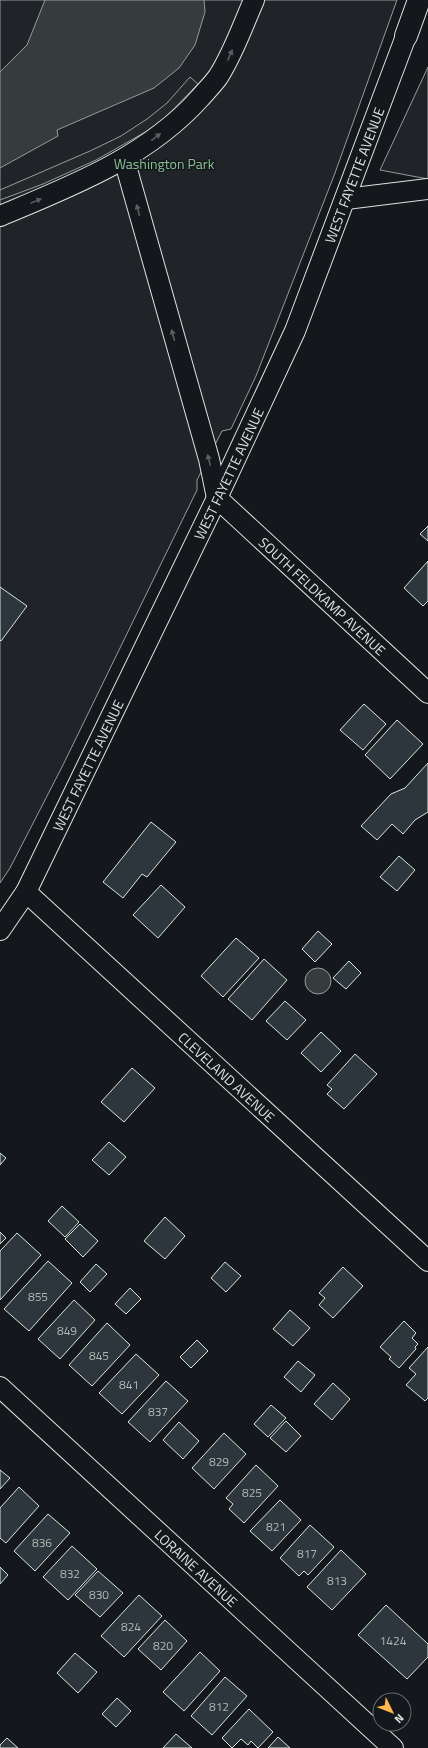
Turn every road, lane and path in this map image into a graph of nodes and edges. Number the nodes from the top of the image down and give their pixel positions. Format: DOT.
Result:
graph roads {
  1 [pos="254,0"];
  2 [pos="420,0"];
  3 [pos="406,36"];
  4 [pos="124,159"];
  5 [pos="428,188"];
  6 [pos="346,199"];
  7 [pos="0,216"];
  8 [pos="217,498"];
  9 [pos="428,693"];
  10 [pos="26,892"];
  11 [pos="0,930"];
  12 [pos="428,1261"];
  13 [pos="0,1387"];
  14 [pos="393,1748"];
  4 -- 1 [label="street, one-way"];
  2 -- 3 [label="street, WEST FAYETTE AVENUE"];
  3 -- 6 [label="street, WEST FAYETTE AVENUE"];
  7 -- 4 [label="street, one-way"];
  8 -- 4 [label="street, one-way"];
  5 -- 6 [label="street"];
  6 -- 8 [label="street, WEST FAYETTE AVENUE"];
  8 -- 9 [label="street, SOUTH FELDKAMP AVENUE"];
  8 -- 10 [label="street, WEST FAYETTE AVENUE"];
  10 -- 11 [label="street, WEST FAYETTE AVENUE"];
  10 -- 12 [label="street, CLEVELAND AVENUE"];
  13 -- 14 [label="street, LORAINE AVENUE"];
}
